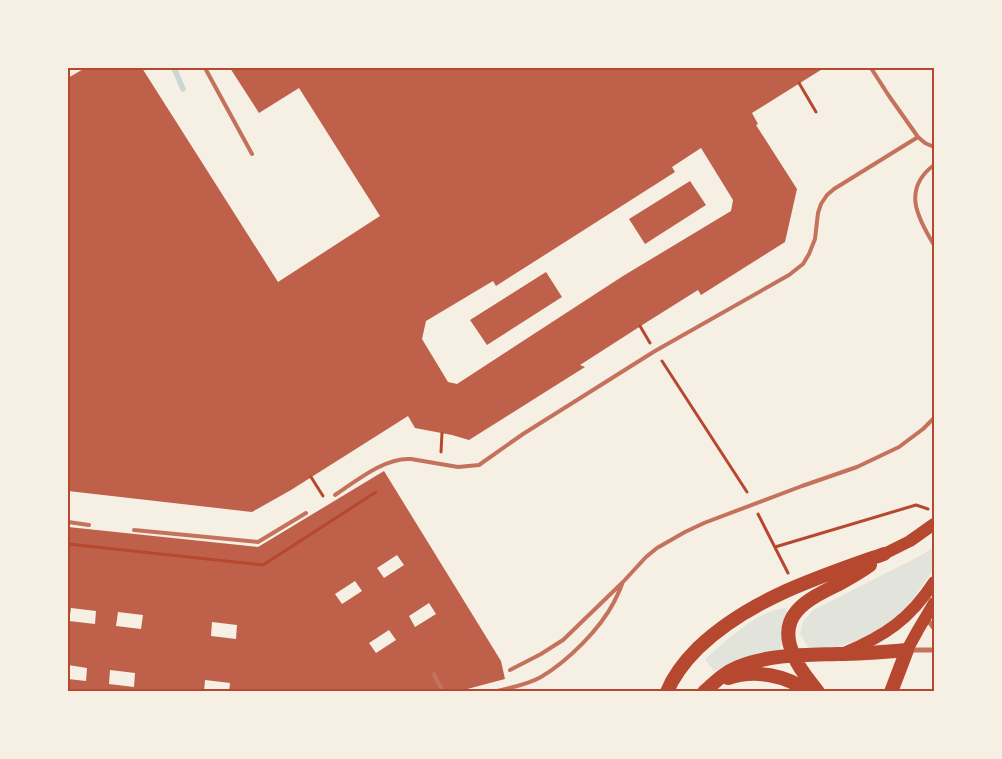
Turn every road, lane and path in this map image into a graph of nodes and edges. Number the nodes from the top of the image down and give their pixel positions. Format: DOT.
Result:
graph roads {
  1 [pos="205,68"];
  2 [pos="871,68"];
  3 [pos="799,83"];
  4 [pos="816,112"];
  5 [pos="918,137"];
  6 [pos="934,147"];
  7 [pos="252,154"];
  8 [pos="934,165"];
  9 [pos="934,194"];
  10 [pos="934,204"];
  11 [pos="934,245"];
  12 [pos="640,326"];
  13 [pos="656,351"];
  14 [pos="934,418"];
  15 [pos="442,433"];
  16 [pos="440,465"];
  17 [pos="312,477"];
  18 [pos="747,492"];
  19 [pos="335,495"];
  20 [pos="326,500"];
  21 [pos="753,504"];
  22 [pos="931,510"];
  23 [pos="306,514"];
  24 [pos="68,522"];
  25 [pos="934,524"];
  26 [pos="89,525"];
  27 [pos="134,530"];
  28 [pos="775,547"];
  29 [pos="884,554"];
  30 [pos="791,578"];
  31 [pos="623,582"];
  32 [pos="934,582"];
  33 [pos="934,603"];
  34 [pos="925,617"];
  35 [pos="934,628"];
  36 [pos="907,650"];
  37 [pos="934,650"];
  38 [pos="840,654"];
  39 [pos="793,655"];
  40 [pos="510,670"];
  41 [pos="434,674"];
  42 [pos="709,687"];
  43 [pos="443,692"];
  44 [pos="493,692"];
  45 [pos="667,692"];
  46 [pos="809,692"];
  47 [pos="818,692"];
  48 [pos="891,692"];
  1 -- 7 [label="lane"];
  2 -- 5 [label="lane"];
  3 -- 4 [label="path"];
  5 -- 6 [label="lane"];
  5 -- 13 [label="lane"];
  8 -- 11 [label="lane"];
  9 -- 10 [label="lane"];
  12 -- 13 [label="path"];
  13 -- 16 [label="lane"];
  13 -- 18 [label="path"];
  14 -- 21 [label="lane"];
  15 -- 16 [label="path"];
  16 -- 19 [label="lane"];
  17 -- 20 [label="path"];
  21 -- 28 [label="path"];
  21 -- 31 [label="lane"];
  22 -- 28 [label="path"];
  23 -- 27 [label="lane"];
  24 -- 26 [label="lane"];
  25 -- 29 [label="main road"];
  28 -- 30 [label="path"];
  29 -- 39 [label="highway"];
  29 -- 45 [label="highway"];
  31 -- 40 [label="lane"];
  31 -- 44 [label="lane"];
  32 -- 38 [label="main road"];
  33 -- 34 [label="main road"];
  34 -- 35 [label="street"];
  34 -- 36 [label="main road"];
  36 -- 37 [label="street"];
  36 -- 38 [label="highway"];
  36 -- 48 [label="highway"];
  38 -- 39 [label="highway"];
  39 -- 42 [label="highway"];
  39 -- 47 [label="highway"];
  41 -- 43 [label="lane"];
  42 -- 46 [label="highway"];
}
